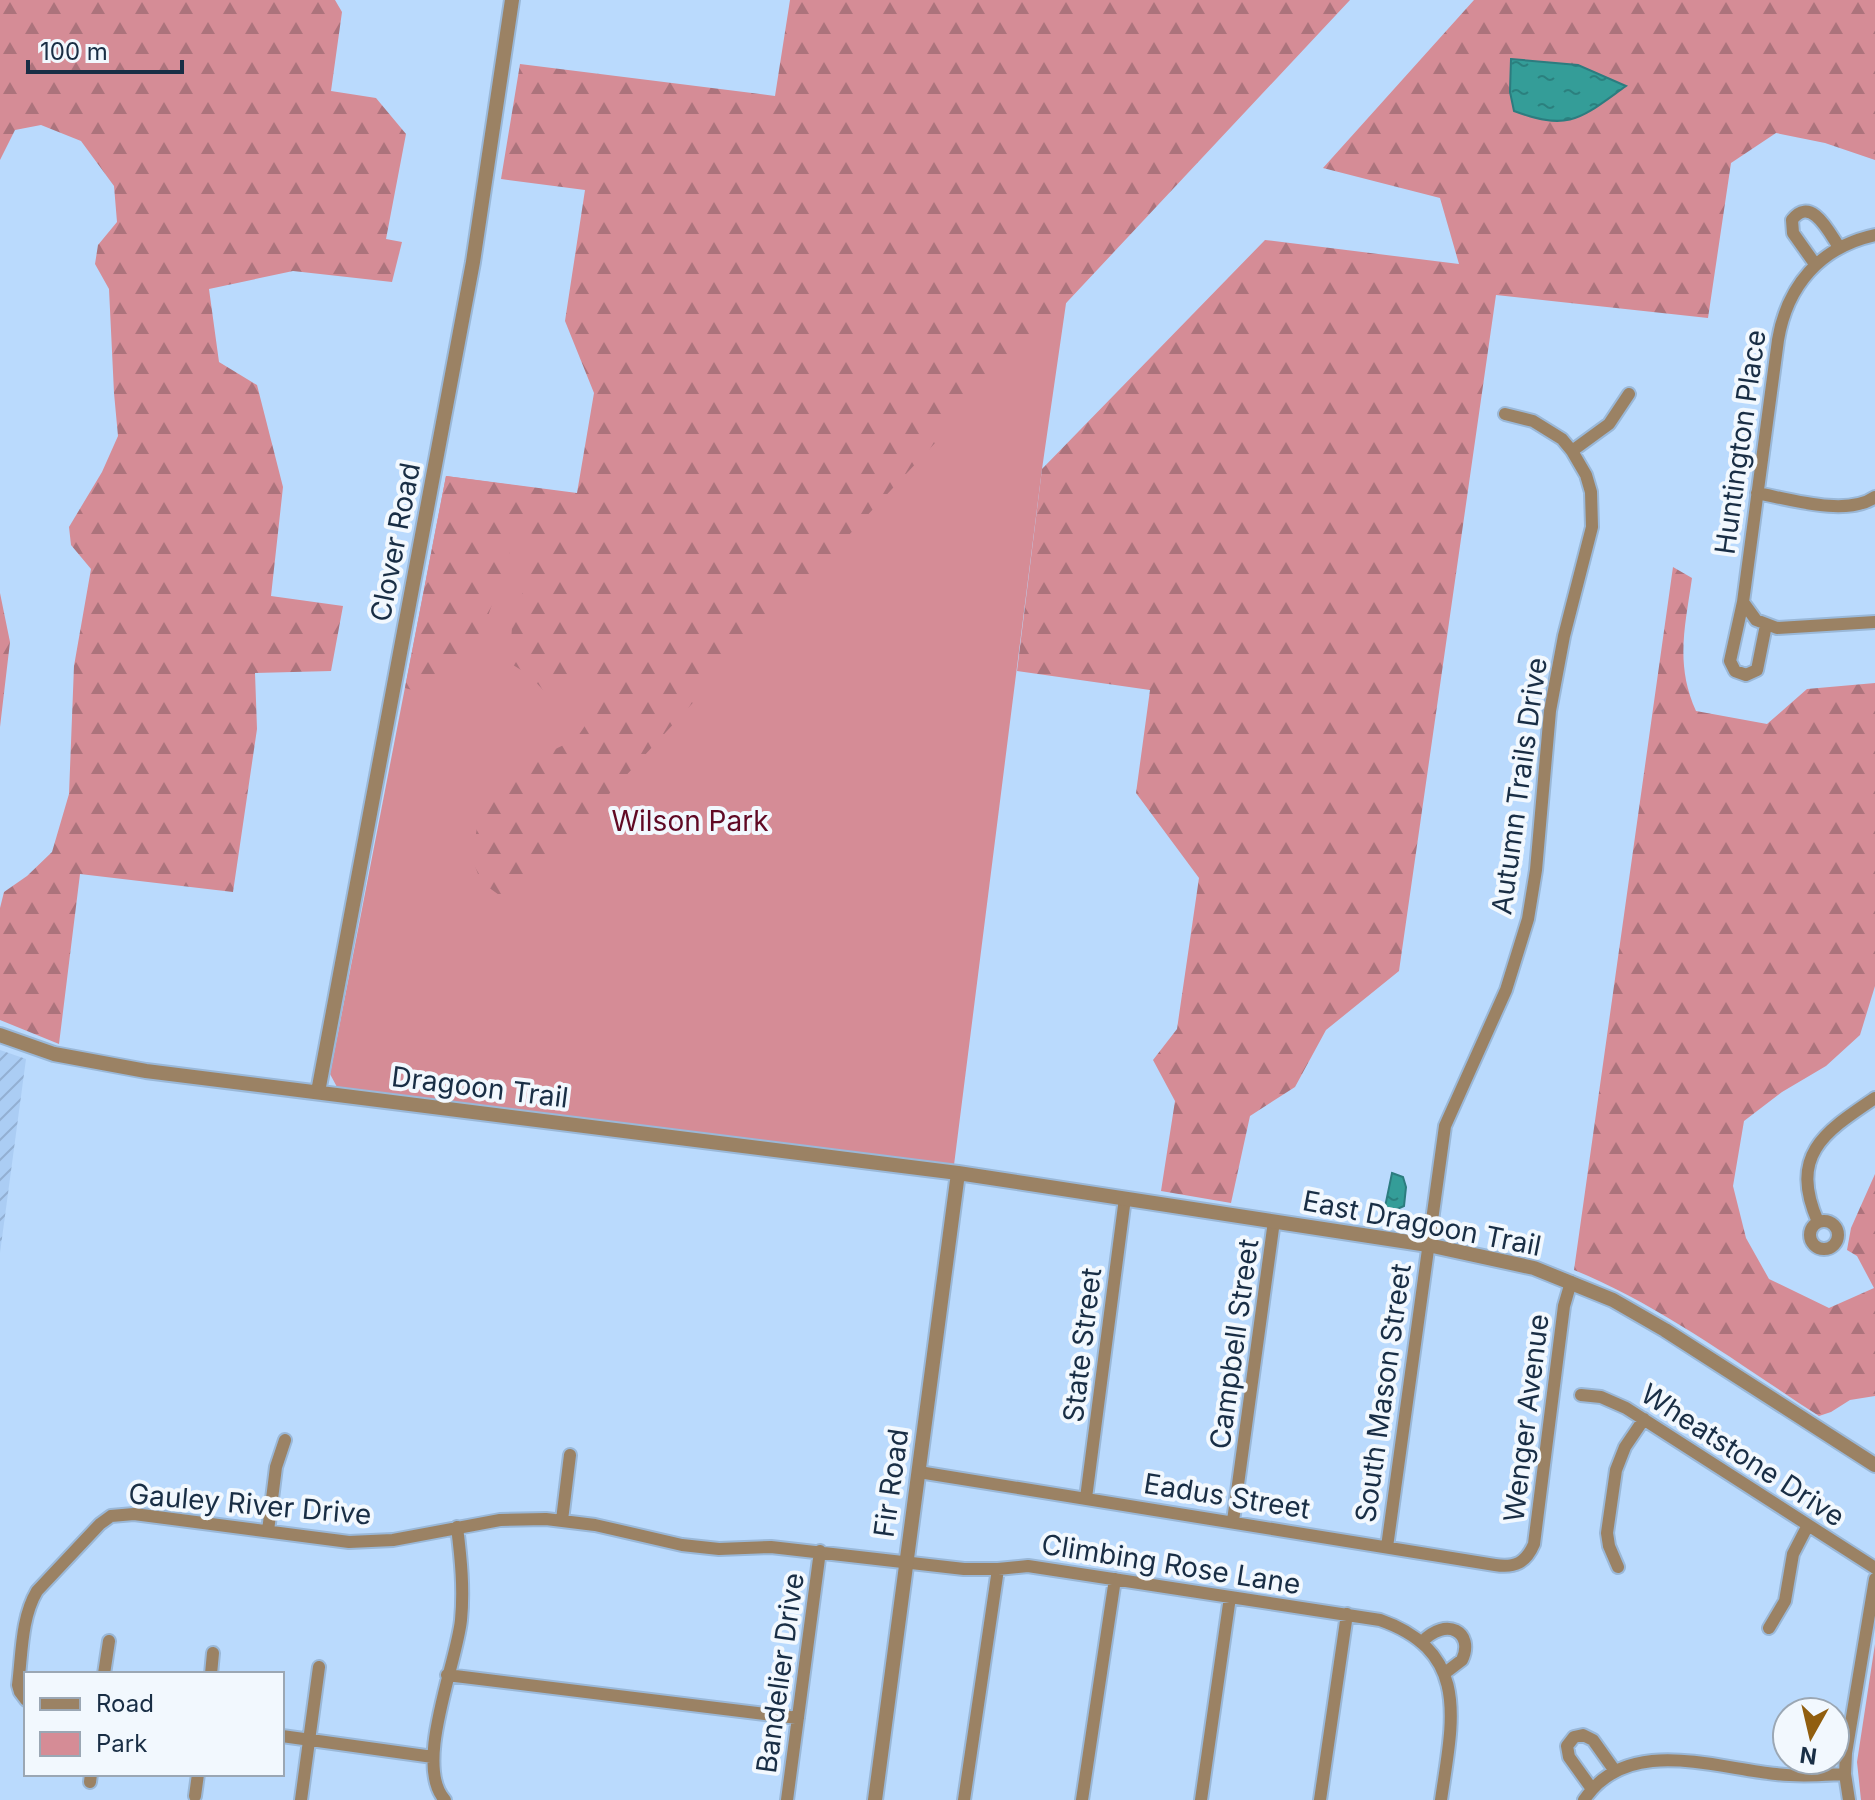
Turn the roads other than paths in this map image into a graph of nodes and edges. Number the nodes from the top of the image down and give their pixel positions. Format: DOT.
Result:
graph roads {
  1 [pos="512,0"];
  2 [pos="1875,235"];
  3 [pos="1844,245"];
  4 [pos="1815,264"];
  5 [pos="1629,394"];
  6 [pos="1505,414"];
  7 [pos="1572,451"];
  8 [pos="1757,493"];
  9 [pos="1875,497"];
  10 [pos="1743,602"];
  11 [pos="1875,622"];
  12 [pos="1766,625"];
  13 [pos="0,1035"];
  14 [pos="318,1092"];
  15 [pos="1875,1098"];
  16 [pos="958,1173"];
  17 [pos="1125,1198"];
  18 [pos="1274,1221"];
  19 [pos="1818,1222"];
  20 [pos="1428,1245"];
  21 [pos="1571,1282"];
  22 [pos="1581,1395"];
  23 [pos="1644,1419"];
  24 [pos="285,1440"];
  25 [pos="570,1455"];
  26 [pos="1875,1465"];
  27 [pos="919,1472"];
  28 [pos="1086,1498"];
  29 [pos="562,1520"];
  30 [pos="1233,1521"];
  31 [pos="1808,1525"];
  32 [pos="457,1527"];
  33 [pos="268,1531"];
  34 [pos="1387,1547"];
  35 [pos="820,1551"];
  36 [pos="1526,1559"];
  37 [pos="907,1561"];
  38 [pos="1618,1567"];
  39 [pos="1875,1568"];
  40 [pos="998,1569"];
  41 [pos="1115,1579"];
  42 [pos="1875,1579"];
  43 [pos="1230,1597"];
  44 [pos="1347,1614"];
  45 [pos="1769,1628"];
  46 [pos="109,1641"];
  47 [pos="1422,1642"];
  48 [pos="213,1653"];
  49 [pos="319,1667"];
  50 [pos="104,1672"];
  51 [pos="211,1672"];
  52 [pos="1445,1673"];
  53 [pos="447,1675"];
  54 [pos="24,1698"];
  55 [pos="798,1718"];
  56 [pos="1851,1726"];
  57 [pos="284,1736"];
  58 [pos="309,1740"];
  59 [pos="433,1757"];
  60 [pos="1615,1771"];
  61 [pos="1771,1774"];
  62 [pos="198,1776"];
  63 [pos="1845,1776"];
  64 [pos="1588,1795"];
  65 [pos="195,1796"];
  66 [pos="301,1800"];
  67 [pos="445,1800"];
  68 [pos="787,1800"];
  69 [pos="875,1800"];
  70 [pos="964,1800"];
  71 [pos="1082,1800"];
  72 [pos="1201,1800"];
  73 [pos="1320,1800"];
  74 [pos="1441,1800"];
  75 [pos="1849,1800"];
  1 -- 14 [label="street, Clover Road"];
  2 -- 3 [label="street, Huntington Place"];
  3 -- 4 [label="street, Huntington Place"];
  3 -- 4 [label="street"];
  4 -- 8 [label="street, Huntington Place"];
  5 -- 7 [label="street"];
  6 -- 7 [label="street, Autumn Trails Drive"];
  7 -- 20 [label="street, Autumn Trails Drive"];
  8 -- 9 [label="street"];
  8 -- 10 [label="street, Huntington Place"];
  10 -- 12 [label="street"];
  10 -- 12 [label="street, Huntington Place"];
  11 -- 12 [label="street"];
  13 -- 14 [label="street, Dragoon Trail"];
  14 -- 16 [label="street, Dragoon Trail"];
  15 -- 19 [label="street"];
  16 -- 17 [label="street, East Dragoon Trail"];
  16 -- 27 [label="street, Fir Road"];
  17 -- 18 [label="street, East Dragoon Trail"];
  17 -- 28 [label="street, State Street"];
  18 -- 20 [label="street, East Dragoon Trail"];
  18 -- 30 [label="street, Campbell Street"];
  20 -- 21 [label="street, East Dragoon Trail"];
  20 -- 34 [label="street, South Mason Street"];
  21 -- 26 [label="street, East Dragoon Trail"];
  21 -- 36 [label="street, Wenger Avenue"];
  22 -- 23 [label="street, Wheatstone Drive"];
  23 -- 31 [label="street, Wheatstone Drive"];
  23 -- 38 [label="street"];
  24 -- 33 [label="street"];
  25 -- 29 [label="street"];
  27 -- 28 [label="street, Eadus Street"];
  27 -- 37 [label="street, Fir Road"];
  28 -- 30 [label="street, Eadus Street"];
  29 -- 32 [label="street, Gauley River Drive"];
  29 -- 35 [label="street, Gauley River Drive"];
  30 -- 34 [label="street, Eadus Street"];
  31 -- 39 [label="street, Wheatstone Drive"];
  31 -- 45 [label="street"];
  32 -- 33 [label="street, Gauley River Drive"];
  32 -- 53 [label="street"];
  33 -- 54 [label="street, Gauley River Drive"];
  34 -- 36 [label="street, Eadus Street"];
  35 -- 37 [label="street, Gauley River Drive"];
  35 -- 55 [label="street, Bandelier Drive"];
  37 -- 40 [label="street, Climbing Rose Lane"];
  37 -- 69 [label="street, Fir Road"];
  40 -- 41 [label="street, Climbing Rose Lane"];
  40 -- 70 [label="street"];
  41 -- 43 [label="street, Climbing Rose Lane"];
  41 -- 71 [label="street"];
  42 -- 56 [label="street"];
  43 -- 44 [label="street, Climbing Rose Lane"];
  43 -- 72 [label="street"];
  44 -- 47 [label="street, Climbing Rose Lane"];
  44 -- 73 [label="street"];
  46 -- 50 [label="street"];
  47 -- 52 [label="street"];
  47 -- 52 [label="street"];
  48 -- 51 [label="street"];
  49 -- 58 [label="street"];
  52 -- 74 [label="street"];
  53 -- 55 [label="street"];
  53 -- 59 [label="street"];
  55 -- 68 [label="street, Bandelier Drive"];
  57 -- 58 [label="street"];
  58 -- 59 [label="street"];
  58 -- 66 [label="street"];
  59 -- 67 [label="street"];
  60 -- 61 [label="street"];
  60 -- 64 [label="street"];
  60 -- 64 [label="street"];
  62 -- 65 [label="street"];
  63 -- 75 [label="street"];
}
